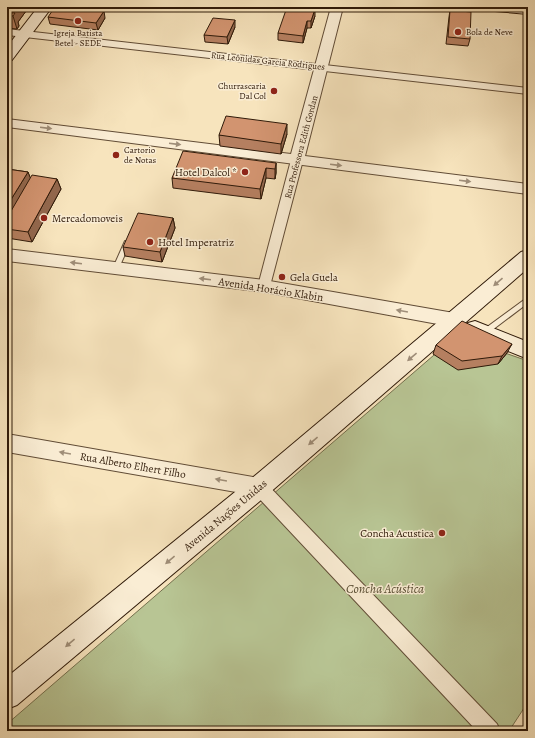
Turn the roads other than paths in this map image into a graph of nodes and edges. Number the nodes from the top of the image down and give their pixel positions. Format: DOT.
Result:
graph roads {
  1 [pos="45,7"];
  2 [pos="337,7"];
  3 [pos="494,7"];
  4 [pos="528,10"];
  5 [pos="7,32"];
  6 [pos="24,34"];
  7 [pos="7,57"];
  8 [pos="322,67"];
  9 [pos="528,91"];
  10 [pos="7,123"];
  11 [pos="297,160"];
  12 [pos="528,189"];
  13 [pos="129,239"];
  14 [pos="7,255"];
  15 [pos="528,256"];
  16 [pos="116,268"];
  17 [pos="264,286"];
  18 [pos="528,300"];
  19 [pos="448,326"];
  20 [pos="484,332"];
  21 [pos="528,351"];
  22 [pos="7,443"];
  23 [pos="259,487"];
  24 [pos="7,695"];
  25 [pos="490,731"];
  1 -- 6 [label="main road"];
  2 -- 8 [label="street, Rua Professora Edith Gordan"];
  3 -- 4 [label="main road"];
  5 -- 6 [label="street, Rua Leônidas Garcia Rodrigues"];
  6 -- 7 [label="main road"];
  6 -- 8 [label="street, Rua Leônidas Garcia Rodrigues"];
  8 -- 9 [label="street, Rua Leônidas Garcia Rodrigues"];
  8 -- 11 [label="street, Rua Professora Edith Gordan"];
  10 -- 11 [label="street, one-way"];
  11 -- 12 [label="street, one-way"];
  11 -- 17 [label="street, Rua Professora Edith Gordan"];
  13 -- 16 [label="lane"];
  16 -- 14 [label="street, Avenida Horácio Klabin, one-way"];
  15 -- 19 [label="main road, Avenida Nações Unidas, one-way"];
  17 -- 16 [label="street, Avenida Horácio Klabin, one-way"];
  19 -- 17 [label="street, Avenida Horácio Klabin, one-way"];
  18 -- 20 [label="lane"];
  19 -- 20 [label="main road, Avenida Horácio Klabin"];
  19 -- 23 [label="main road, Avenida Nações Unidas, one-way"];
  20 -- 21 [label="main road, Avenida Horácio Klabin"];
  23 -- 22 [label="street, Rua Alberto Elhert Filho, one-way"];
  23 -- 24 [label="main road, Avenida Nações Unidas, one-way"];
  23 -- 25 [label="street"];
}
